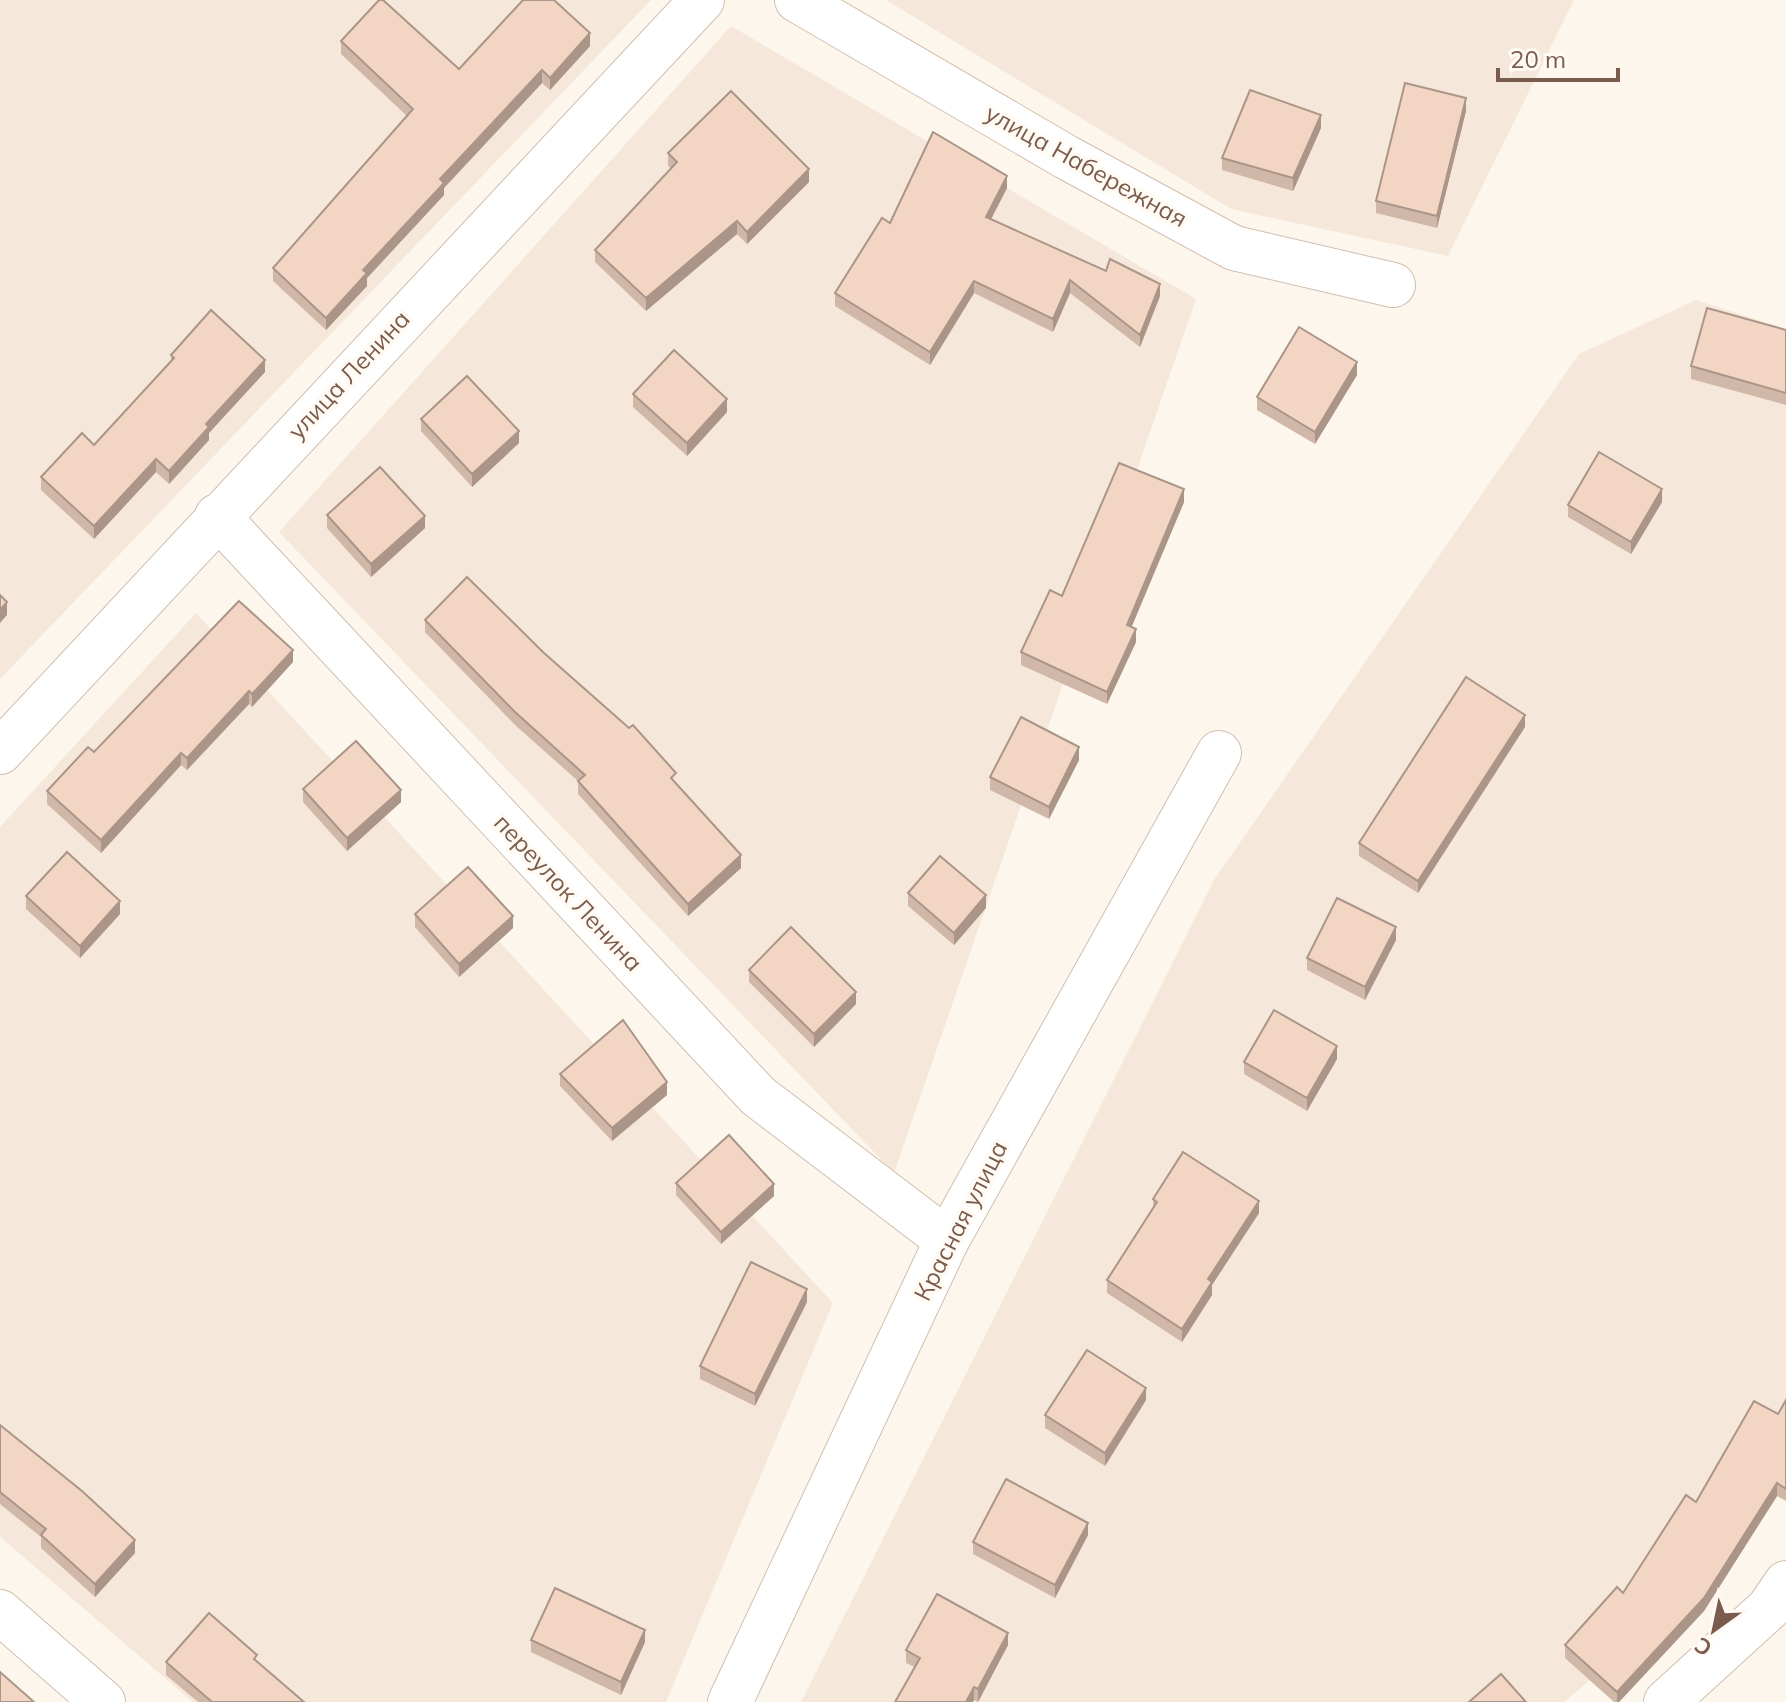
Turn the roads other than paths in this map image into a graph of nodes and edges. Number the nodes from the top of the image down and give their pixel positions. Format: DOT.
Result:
graph roads {
  1 [pos="702,0"];
  2 [pos="797,0"];
  3 [pos="1393,285"];
  4 [pos="217,516"];
  5 [pos="0,752"];
  6 [pos="1219,753"];
  7 [pos="947,1240"];
  8 [pos="1786,1583"];
  9 [pos="0,1612"];
  10 [pos="103,1702"];
  11 [pos="730,1702"];
  12 [pos="1666,1702"];
  1 -- 4 [label="street, улица Ленина"];
  2 -- 3 [label="street, улица Набережная"];
  4 -- 5 [label="street, улица Ленина"];
  4 -- 7 [label="street, переулок Ленина"];
  6 -- 7 [label="street, Красная улица"];
  7 -- 11 [label="street, Красная улица"];
  8 -- 12 [label="street"];
  9 -- 10 [label="street"];
}
